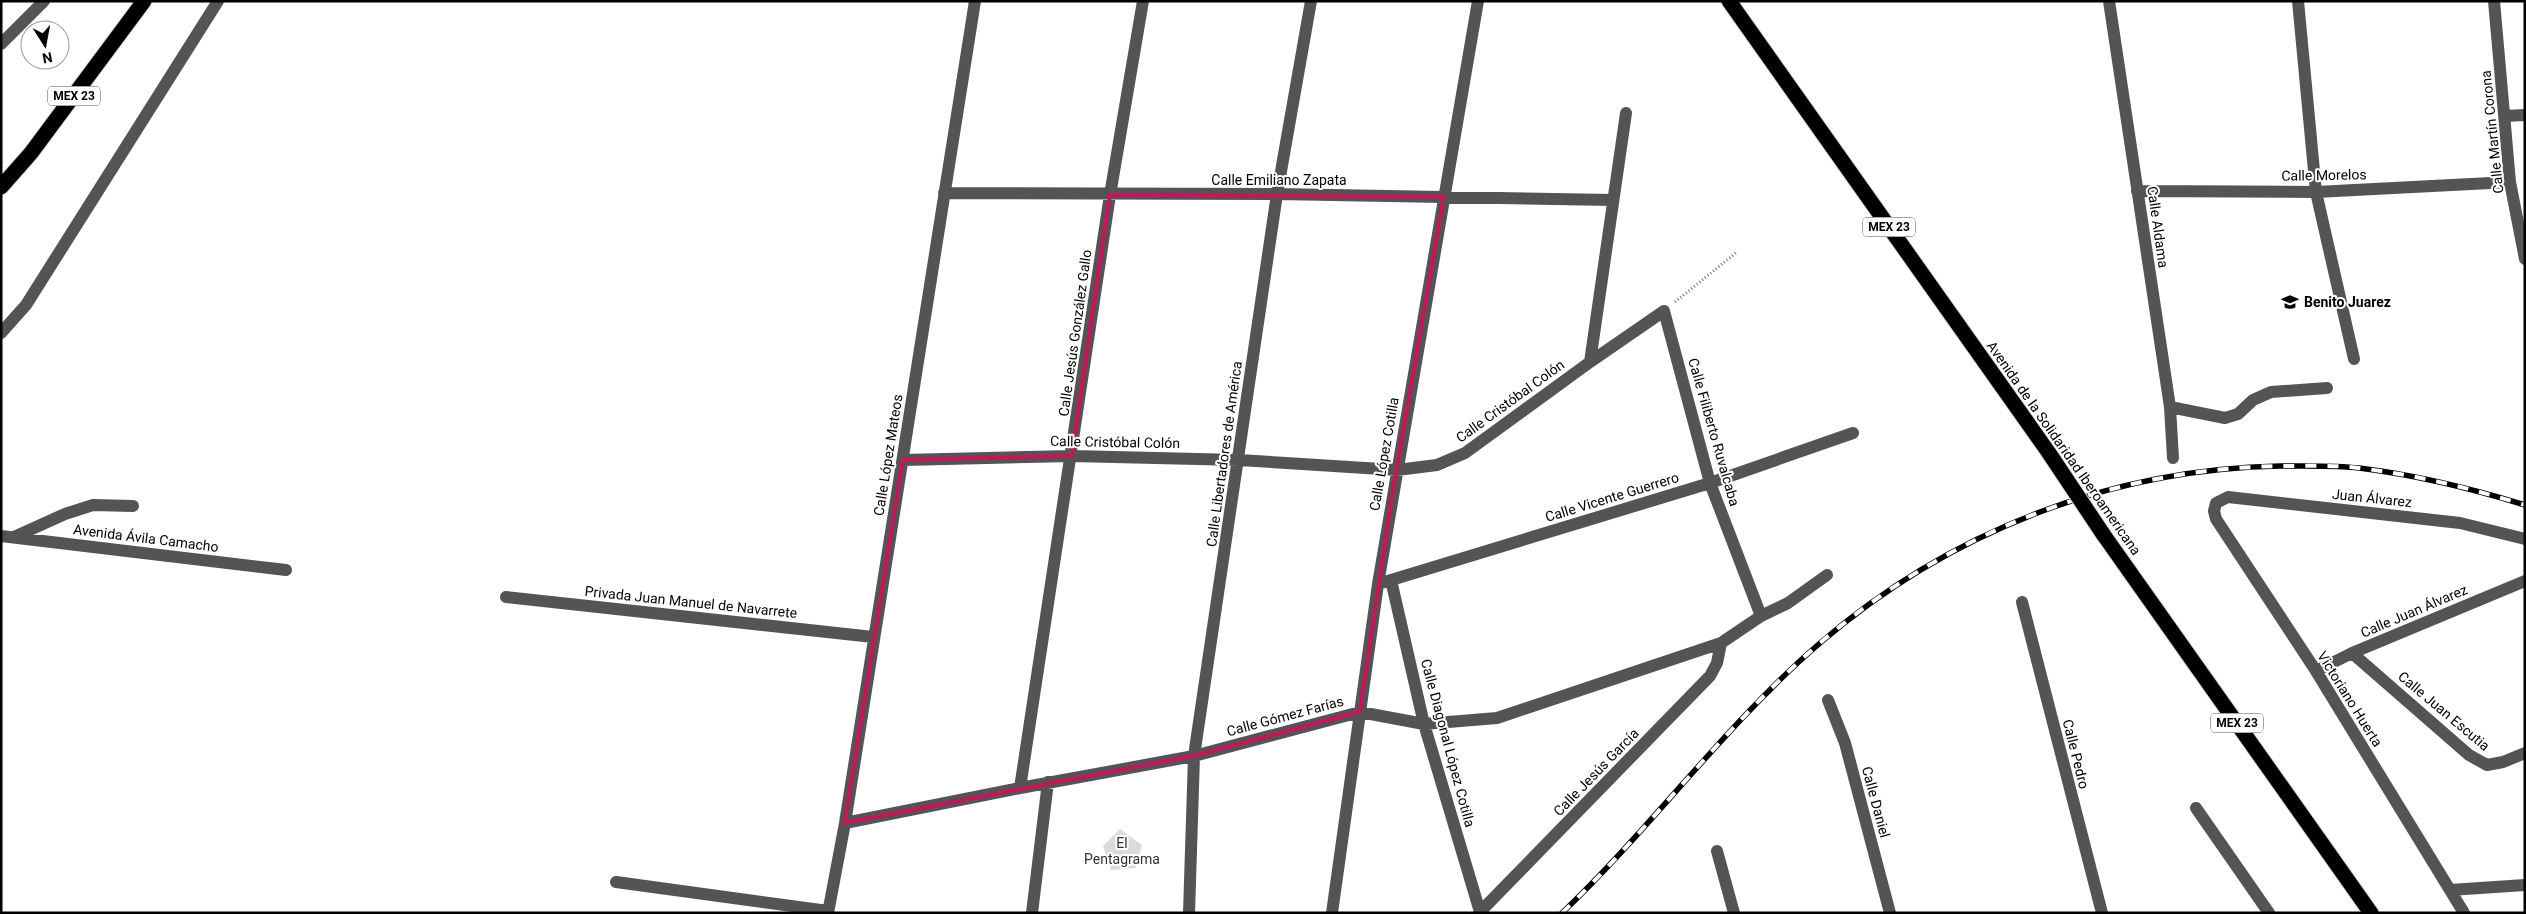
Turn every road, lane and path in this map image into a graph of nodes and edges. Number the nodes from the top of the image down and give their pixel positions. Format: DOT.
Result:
graph roads {
  1 [pos="44,1"];
  2 [pos="144,1"];
  3 [pos="218,1"];
  4 [pos="974,1"];
  5 [pos="1143,1"];
  6 [pos="1311,1"];
  7 [pos="1478,1"];
  8 [pos="1729,1"];
  9 [pos="2109,1"];
  10 [pos="2298,1"];
  11 [pos="2494,1"];
  12 [pos="1,44"];
  13 [pos="1626,113"];
  14 [pos="2525,115"];
  15 [pos="2505,116"];
  16 [pos="2510,182"];
  17 [pos="1,187"];
  18 [pos="2137,191"];
  19 [pos="2316,192"];
  20 [pos="944,194"];
  21 [pos="1277,194"];
  22 [pos="1110,195"];
  23 [pos="1444,197"];
  24 [pos="1613,200"];
  25 [pos="1737,252"];
  26 [pos="2525,259"];
  27 [pos="1664,311"];
  28 [pos="1,333"];
  29 [pos="2354,359"];
  30 [pos="1590,362"];
  31 [pos="2327,388"];
  32 [pos="2170,407"];
  33 [pos="1853,433"];
  34 [pos="1072,456"];
  35 [pos="2173,458"];
  36 [pos="903,460"];
  37 [pos="1239,460"];
  38 [pos="1397,470"];
  39 [pos="1710,483"];
  40 [pos="2216,503"];
  41 [pos="133,506"];
  42 [pos="7,537"];
  43 [pos="2525,539"];
  44 [pos="286,570"];
  45 [pos="1827,575"];
  46 [pos="1391,580"];
  47 [pos="2525,581"];
  48 [pos="1378,584"];
  49 [pos="506,598"];
  50 [pos="2022,602"];
  51 [pos="1761,616"];
  52 [pos="872,637"];
  53 [pos="1720,643"];
  54 [pos="2352,653"];
  55 [pos="2316,671"];
  56 [pos="1828,700"];
  57 [pos="1360,712"];
  58 [pos="1424,724"];
  59 [pos="2525,753"];
  60 [pos="1194,756"];
  61 [pos="1048,782"];
  62 [pos="1020,788"];
  63 [pos="2196,808"];
  64 [pos="845,823"];
  65 [pos="1717,851"];
  66 [pos="616,882"];
  67 [pos="2525,885"];
  68 [pos="2450,890"];
  69 [pos="828,912"];
  70 [pos="1480,912"];
  71 [pos="1032,913"];
  72 [pos="1189,913"];
  73 [pos="1332,913"];
  74 [pos="1734,913"];
  75 [pos="1890,913"];
  76 [pos="2102,913"];
  77 [pos="2269,913"];
  78 [pos="2371,913"];
  79 [pos="2464,913"];
  1 -- 12 [label="street"];
  2 -- 17 [label="highway, MEX 23"];
  3 -- 28 [label="street"];
  4 -- 20 [label="street, Calle López Mateos"];
  5 -- 22 [label="street, Calle Jesús González Gallo"];
  6 -- 21 [label="street, Calle Libertadores de América"];
  7 -- 23 [label="street, Calle López Cotilla"];
  8 -- 78 [label="highway, Avenida de la Solidaridad Iberoamericana / MEX 23, bridge"];
  9 -- 18 [label="street, Calle Aldama"];
  10 -- 19 [label="street"];
  11 -- 15 [label="street, Calle Martín Corona"];
  13 -- 24 [label="street"];
  14 -- 15 [label="street"];
  15 -- 16 [label="street, Calle Martín Corona"];
  16 -- 19 [label="street, Calle Morelos"];
  16 -- 26 [label="street, Calle Martín Corona"];
  18 -- 19 [label="street, Calle Morelos"];
  18 -- 32 [label="street, Calle Aldama"];
  19 -- 29 [label="street"];
  20 -- 22 [label="street, Calle Emiliano Zapata"];
  20 -- 36 [label="street, Calle López Mateos"];
  21 -- 22 [label="street, Calle Emiliano Zapata"];
  21 -- 23 [label="street, Calle Emiliano Zapata"];
  21 -- 37 [label="street, Calle Libertadores de América"];
  22 -- 34 [label="street, Calle Jesús González Gallo"];
  23 -- 24 [label="street, Calle Emiliano Zapata"];
  23 -- 38 [label="street, Calle López Cotilla"];
  24 -- 30 [label="street"];
  25 -- 27 [label="path"];
  27 -- 30 [label="street, Calle Cristóbal Colón"];
  27 -- 39 [label="street, Calle Filiberto Ruvalcaba"];
  30 -- 38 [label="street, Calle Cristóbal Colón"];
  31 -- 32 [label="street"];
  32 -- 35 [label="street, Calle Aldama"];
  33 -- 39 [label="street, Calle Vicente Guerrero"];
  34 -- 36 [label="street, Calle Cristóbal Colón"];
  34 -- 37 [label="street, Calle Cristóbal Colón"];
  34 -- 62 [label="street, Calle Jesús González Gallo"];
  36 -- 52 [label="street, Calle López Mateos"];
  37 -- 38 [label="street, Calle Cristóbal Colón"];
  37 -- 60 [label="street, Calle Libertadores de América"];
  38 -- 48 [label="street, Calle López Cotilla"];
  39 -- 46 [label="street, Calle Vicente Guerrero"];
  39 -- 51 [label="street, Calle Filiberto Ruvalcaba"];
  40 -- 43 [label="street, Juan Álvarez"];
  40 -- 55 [label="street, Victoriano Huerta"];
  41 -- 42 [label="street"];
  42 -- 44 [label="street, Avenida Ávila Camacho"];
  45 -- 51 [label="street, Calle Gómez Farías"];
  46 -- 48 [label="street, Calle Vicente Guerrero"];
  46 -- 58 [label="street, Calle Diagonal López Cotilla"];
  47 -- 54 [label="street, Calle Juan Álvarez"];
  48 -- 57 [label="street, Calle López Cotilla"];
  49 -- 52 [label="street, Privada Juan Manuel de Navarrete"];
  50 -- 76 [label="street, Calle Pedro"];
  51 -- 53 [label="street, Calle Gómez Farías"];
  52 -- 64 [label="street, Calle López Mateos"];
  53 -- 58 [label="street, Calle Gómez Farías"];
  53 -- 70 [label="street, Calle Jesús García"];
  54 -- 55 [label="street, Calle Juan Álvarez"];
  54 -- 59 [label="street, Calle Juan Escutia"];
  55 -- 68 [label="street, Victoriano Huerta"];
  56 -- 75 [label="street, Calle Daniel"];
  57 -- 58 [label="street, Calle Gómez Farías"];
  57 -- 60 [label="street, Calle Gómez Farías"];
  57 -- 73 [label="street, Calle López Cotilla"];
  58 -- 70 [label="street, Calle Diagonal López Cotilla"];
  60 -- 61 [label="street, Calle Gómez Farías"];
  60 -- 72 [label="street, Calle Libertadores de América"];
  61 -- 62 [label="street, Calle Gómez Farías"];
  61 -- 71 [label="street"];
  62 -- 64 [label="street, Calle Gómez Farías"];
  63 -- 77 [label="street"];
  64 -- 69 [label="street, Calle López Mateos"];
  65 -- 74 [label="street"];
  66 -- 69 [label="street"];
  67 -- 68 [label="street"];
  68 -- 79 [label="street, Victoriano Huerta"];
}
